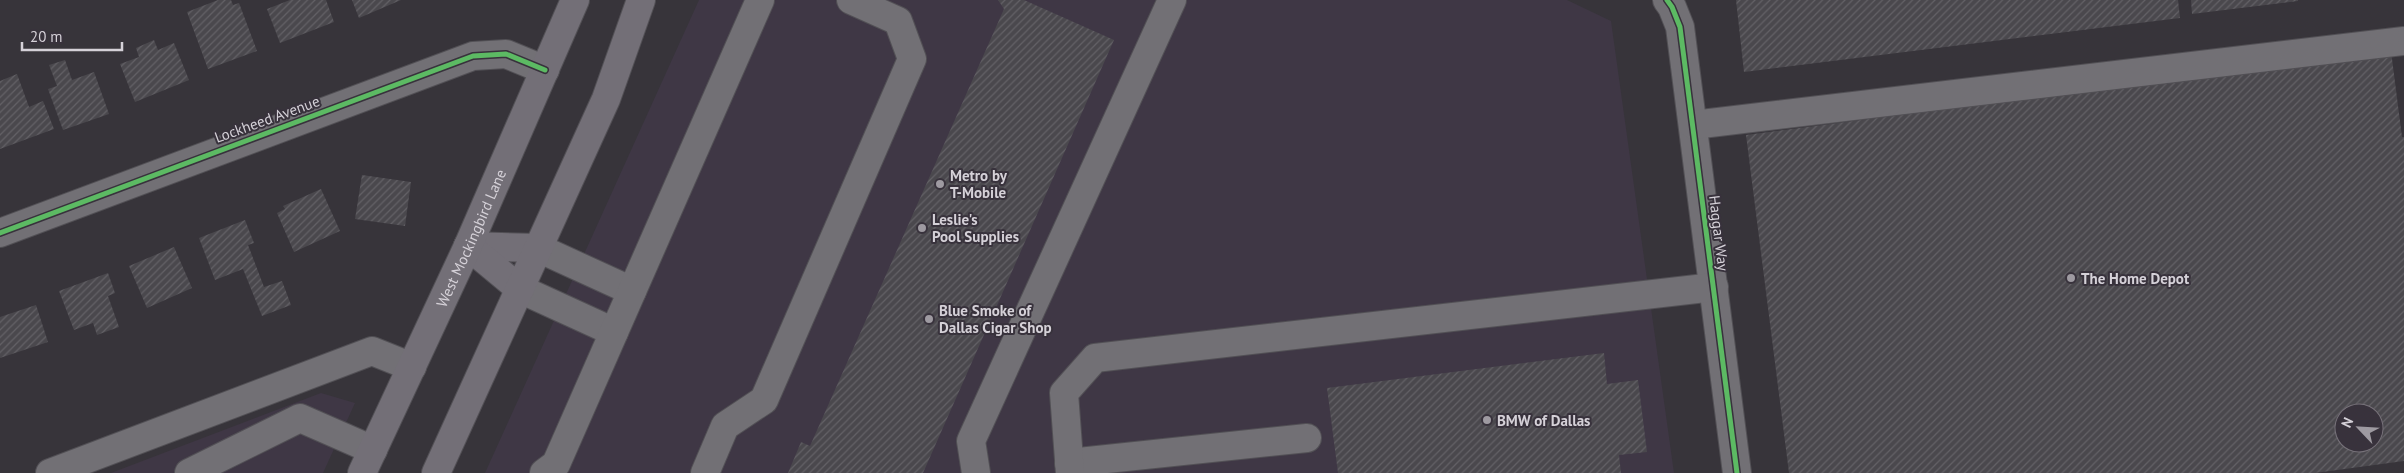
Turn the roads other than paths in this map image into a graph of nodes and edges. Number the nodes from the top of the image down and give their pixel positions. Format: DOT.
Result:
graph roads {
  1 [pos="575,0"];
  2 [pos="641,0"];
  3 [pos="760,0"];
  4 [pos="851,0"];
  5 [pos="1172,0"];
  6 [pos="1667,0"];
  7 [pos="2404,41"];
  8 [pos="545,70"];
  9 [pos="1693,125"];
  10 [pos="0,233"];
  11 [pos="468,246"];
  12 [pos="538,248"];
  13 [pos="1714,287"];
  14 [pos="520,289"];
  15 [pos="632,291"];
  16 [pos="614,332"];
  17 [pos="412,367"];
  18 [pos="1306,438"];
  19 [pos="367,462"];
  20 [pos="1070,468"];
  21 [pos="50,473"];
  22 [pos="189,473"];
  23 [pos="436,473"];
  24 [pos="544,473"];
  25 [pos="705,473"];
  26 [pos="976,473"];
  27 [pos="1737,473"];
  1 -- 8 [label="main road, West Mockingbird Lane"];
  2 -- 12 [label="main road"];
  3 -- 15 [label="street"];
  4 -- 25 [label="street"];
  5 -- 26 [label="street"];
  6 -- 9 [label="street, Haggar Way"];
  7 -- 9 [label="street"];
  8 -- 10 [label="street, Lockheed Avenue"];
  8 -- 11 [label="main road, West Mockingbird Lane"];
  9 -- 13 [label="street, Haggar Way"];
  11 -- 12 [label="main road"];
  11 -- 14 [label="main road"];
  11 -- 17 [label="main road, West Mockingbird Lane"];
  12 -- 14 [label="main road"];
  12 -- 15 [label="street"];
  13 -- 20 [label="street"];
  13 -- 27 [label="street, Haggar Way"];
  14 -- 16 [label="street"];
  14 -- 23 [label="main road"];
  15 -- 16 [label="street"];
  16 -- 24 [label="street"];
  17 -- 19 [label="main road, West Mockingbird Lane"];
  17 -- 21 [label="street"];
  18 -- 20 [label="street"];
  19 -- 22 [label="street"];
}
